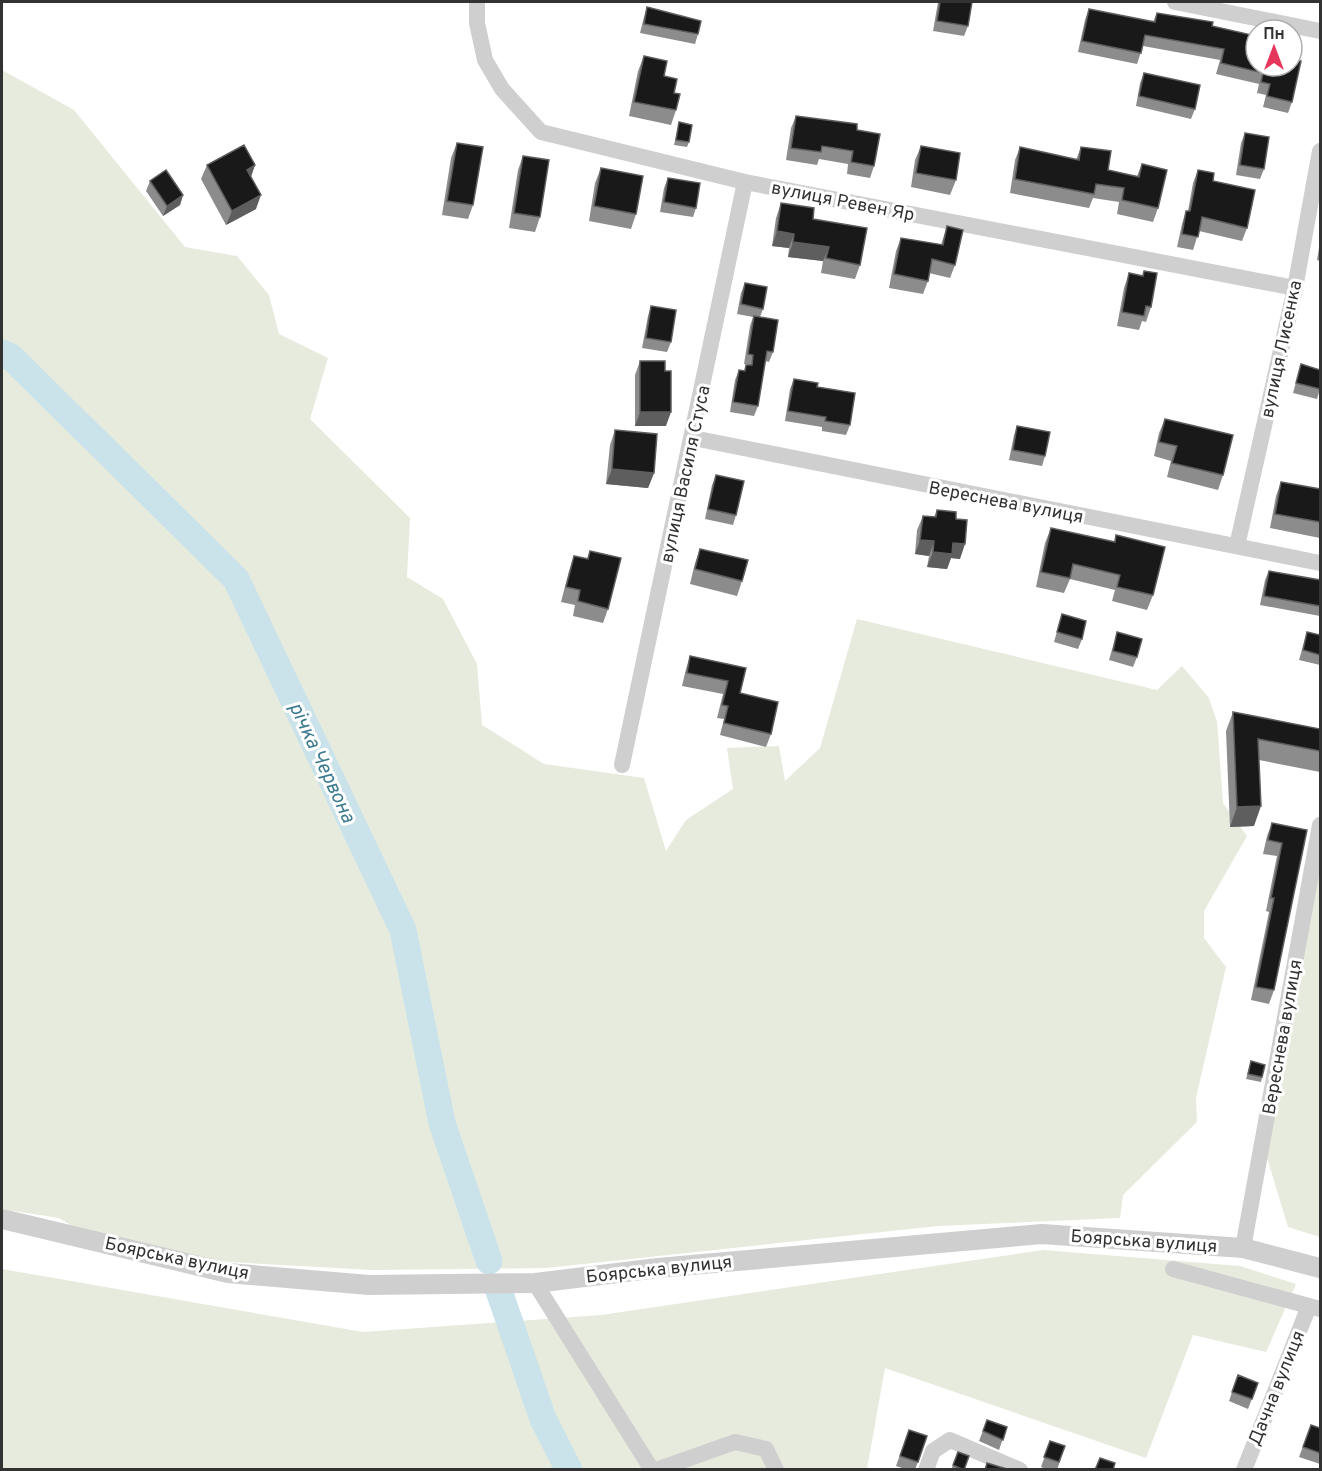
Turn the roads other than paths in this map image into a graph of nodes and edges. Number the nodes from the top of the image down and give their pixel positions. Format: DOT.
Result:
graph roads {
  1 [pos="477,2"];
  2 [pos="1175,2"];
  3 [pos="1320,31"];
  4 [pos="1320,151"];
  5 [pos="745,182"];
  6 [pos="1295,288"];
  7 [pos="693,438"];
  8 [pos="1238,546"];
  9 [pos="1320,563"];
  10 [pos="622,765"];
  11 [pos="1320,825"];
  12 [pos="2,1219"];
  13 [pos="1243,1248"];
  14 [pos="1320,1268"];
  15 [pos="1173,1269"];
  16 [pos="535,1283"];
  17 [pos="1315,1308"];
  18 [pos="654,1470"];
  19 [pos="776,1470"];
  20 [pos="926,1470"];
  21 [pos="1020,1470"];
  22 [pos="1244,1470"];
  1 -- 5 [label="street, вулиця Ревен Яр"];
  2 -- 3 [label="street"];
  4 -- 6 [label="street, вулиця Лисенка"];
  5 -- 6 [label="street, вулиця Ревен Яр"];
  5 -- 7 [label="street, вулиця Василя Стуса"];
  6 -- 8 [label="street, вулиця Лисенка"];
  7 -- 8 [label="street, Вереснева вулиця"];
  7 -- 10 [label="street, вулиця Василя Стуса"];
  8 -- 9 [label="street, Вереснева вулиця"];
  11 -- 13 [label="street, Вереснева вулиця"];
  12 -- 16 [label="street, Боярська вулиця"];
  13 -- 14 [label="street, Боярська вулиця"];
  13 -- 16 [label="street, Боярська вулиця"];
  15 -- 17 [label="street"];
  16 -- 18 [label="street"];
  17 -- 22 [label="street, Дачна вулиця"];
  18 -- 19 [label="street"];
  20 -- 21 [label="street"];
}
